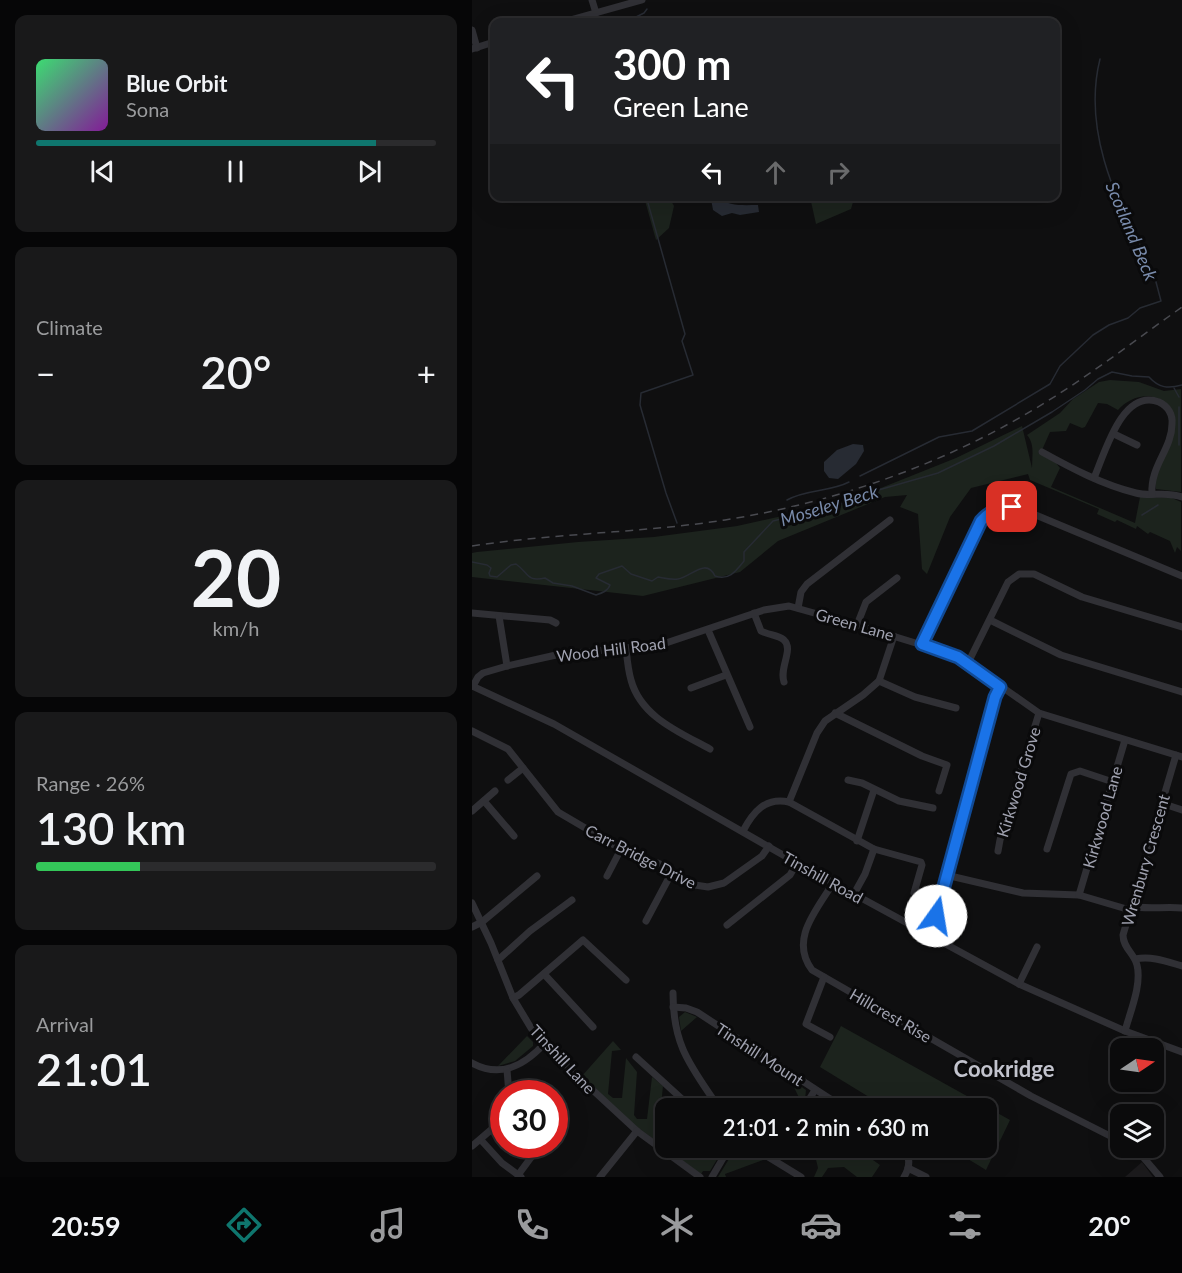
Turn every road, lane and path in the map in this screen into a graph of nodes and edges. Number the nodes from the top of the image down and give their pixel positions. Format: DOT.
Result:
graph roads {
  1 [pos="592,0"];
  2 [pos="642,0"];
  3 [pos="596,13"];
  4 [pos="578,18"];
  5 [pos="472,30"];
  6 [pos="490,43"];
  7 [pos="474,48"];
  8 [pos="1114,434"];
  9 [pos="1137,445"];
  10 [pos="1042,452"];
  11 [pos="1094,478"];
  12 [pos="1152,494"];
  13 [pos="1182,497"];
  14 [pos="890,520"];
  15 [pos="1182,576"];
  16 [pos="897,578"];
  17 [pos="798,608"];
  18 [pos="472,613"];
  19 [pos="754,614"];
  20 [pos="499,616"];
  21 [pos="990,620"];
  22 [pos="556,623"];
  23 [pos="857,625"];
  24 [pos="1182,627"];
  25 [pos="708,630"];
  26 [pos="894,636"];
  27 [pos="922,644"];
  28 [pos="626,648"];
  29 [pos="968,663"];
  30 [pos="508,666"];
  31 [pos="726,675"];
  32 [pos="879,681"];
  33 [pos="784,682"];
  34 [pos="472,686"];
  35 [pos="1000,687"];
  36 [pos="691,688"];
  37 [pos="1182,692"];
  38 [pos="956,708"];
  39 [pos="835,713"];
  40 [pos="1039,713"];
  41 [pos="750,727"];
  42 [pos="473,733"];
  43 [pos="1125,740"];
  44 [pos="710,749"];
  45 [pos="1179,756"];
  46 [pos="523,768"];
  47 [pos="508,780"];
  48 [pos="848,780"];
  49 [pos="1113,782"];
  50 [pos="874,790"];
  51 [pos="495,791"];
  52 [pos="939,791"];
  53 [pos="484,801"];
  54 [pos="789,802"];
  55 [pos="1161,803"];
  56 [pos="933,808"];
  57 [pos="1182,810"];
  58 [pos="472,812"];
  59 [pos="743,831"];
  60 [pos="514,836"];
  61 [pos="857,841"];
  62 [pos="769,846"];
  63 [pos="621,849"];
  64 [pos="874,849"];
  65 [pos="1047,849"];
  66 [pos="998,851"];
  67 [pos="797,863"];
  68 [pos="672,872"];
  69 [pos="946,875"];
  70 [pos="537,876"];
  71 [pos="607,876"];
  72 [pos="833,883"];
  73 [pos="914,893"];
  74 [pos="854,894"];
  75 [pos="1079,895"];
  76 [pos="572,900"];
  77 [pos="472,903"];
  78 [pos="1130,908"];
  79 [pos="1182,908"];
  80 [pos="646,921"];
  81 [pos="482,922"];
  82 [pos="727,925"];
  83 [pos="472,927"];
  84 [pos="931,936"];
  85 [pos="1037,947"];
  86 [pos="1135,959"];
  87 [pos="498,960"];
  88 [pos="1182,966"];
  89 [pos="544,974"];
  90 [pos="824,976"];
  91 [pos="626,980"];
  92 [pos="1019,984"];
  93 [pos="673,993"];
  94 [pos="513,998"];
  95 [pos="673,1007"];
  96 [pos="593,1027"];
  97 [pos="1125,1031"];
  98 [pos="830,1037"];
  99 [pos="545,1042"];
  100 [pos="1182,1052"];
  101 [pos="636,1058"];
  102 [pos="472,1063"];
  103 [pos="507,1070"];
  104 [pos="508,1080"];
  105 [pos="815,1090"];
  106 [pos="681,1098"];
  107 [pos="713,1098"];
  108 [pos="810,1098"];
  109 [pos="828,1098"];
  110 [pos="490,1131"];
  111 [pos="637,1131"];
  112 [pos="1110,1136"];
  113 [pos="481,1140"];
  114 [pos="472,1146"];
  115 [pos="532,1158"];
  116 [pos="723,1158"];
  117 [pos="770,1158"];
  118 [pos="908,1158"];
  119 [pos="1143,1158"];
  120 [pos="908,1168"];
  121 [pos="520,1176"];
  122 [pos="600,1177"];
  123 [pos="700,1177"];
  124 [pos="712,1177"];
  125 [pos="801,1177"];
  126 [pos="904,1177"];
  127 [pos="925,1177"];
  128 [pos="1160,1177"];
  1 -- 3 [label="street"];
  2 -- 3 [label="street"];
  3 -- 4 [label="street"];
  5 -- 7 [label="street"];
  6 -- 7 [label="street"];
  8 -- 9 [label="street"];
  8 -- 11 [label="street"];
  8 -- 12 [label="street"];
  10 -- 11 [label="street"];
  11 -- 12 [label="street"];
  12 -- 13 [label="street"];
  14 -- 17 [label="street"];
  15 -- 27 [label="street"];
  16 -- 23 [label="street"];
  17 -- 19 [label="street, Green Lane"];
  17 -- 23 [label="street, Green Lane"];
  18 -- 20 [label="street"];
  19 -- 25 [label="street, Wood Hill Road"];
  19 -- 33 [label="street"];
  20 -- 22 [label="street"];
  20 -- 30 [label="street"];
  21 -- 24 [label="street"];
  21 -- 29 [label="street"];
  21 -- 37 [label="street"];
  23 -- 26 [label="street, Green Lane"];
  25 -- 28 [label="street, Wood Hill Road"];
  25 -- 31 [label="street"];
  26 -- 27 [label="street, Green Lane"];
  26 -- 32 [label="street"];
  27 -- 29 [label="street, Green Lane"];
  28 -- 30 [label="street, Wood Hill Road"];
  28 -- 44 [label="street"];
  29 -- 35 [label="street, Green Lane"];
  30 -- 34 [label="street, Wood Hill Road"];
  31 -- 36 [label="street"];
  31 -- 41 [label="street"];
  32 -- 38 [label="street"];
  32 -- 39 [label="street"];
  34 -- 59 [label="street, Tinshill Road"];
  35 -- 40 [label="street, Green Lane"];
  35 -- 69 [label="street"];
  39 -- 52 [label="street"];
  39 -- 54 [label="street"];
  40 -- 43 [label="street, Green Lane"];
  40 -- 66 [label="street, Kirkwood Grove"];
  42 -- 46 [label="street, Carr Bridge Drive"];
  43 -- 45 [label="street, Green Lane"];
  43 -- 49 [label="street, Kirkwood Lane"];
  45 -- 55 [label="street, Wrenbury Crescent"];
  46 -- 47 [label="street"];
  46 -- 63 [label="street, Carr Bridge Drive"];
  48 -- 50 [label="street"];
  49 -- 65 [label="street"];
  49 -- 75 [label="street, Kirkwood Lane"];
  50 -- 56 [label="street"];
  50 -- 61 [label="street"];
  51 -- 53 [label="street"];
  53 -- 58 [label="street"];
  53 -- 60 [label="street"];
  54 -- 59 [label="street"];
  54 -- 61 [label="street"];
  55 -- 57 [label="street"];
  55 -- 78 [label="street, Wrenbury Crescent"];
  59 -- 62 [label="street, Tinshill Road"];
  61 -- 64 [label="street"];
  62 -- 67 [label="street, Tinshill Road"];
  62 -- 68 [label="street, Carr Bridge Drive"];
  63 -- 68 [label="street, Carr Bridge Drive"];
  63 -- 71 [label="street"];
  64 -- 73 [label="street"];
  64 -- 74 [label="street"];
  67 -- 72 [label="street, Tinshill Road"];
  67 -- 82 [label="street"];
  68 -- 80 [label="street"];
  69 -- 75 [label="street"];
  69 -- 84 [label="street"];
  70 -- 81 [label="street"];
  72 -- 74 [label="street, Tinshill Road"];
  72 -- 90 [label="street, Hillcrest Rise"];
  74 -- 84 [label="street, Tinshill Road"];
  75 -- 78 [label="street"];
  76 -- 87 [label="street"];
  77 -- 81 [label="street, Tinshill Lane"];
  78 -- 79 [label="street"];
  78 -- 86 [label="street, Wrenbury Crescent"];
  81 -- 83 [label="street"];
  81 -- 87 [label="street, Tinshill Lane"];
  84 -- 92 [label="street, Tinshill Road"];
  85 -- 92 [label="street"];
  86 -- 88 [label="street"];
  86 -- 97 [label="street, Wrenbury Crescent"];
  87 -- 94 [label="street, Tinshill Lane"];
  89 -- 91 [label="street"];
  89 -- 94 [label="street"];
  89 -- 96 [label="street"];
  90 -- 98 [label="street"];
  90 -- 112 [label="street, Hillcrest Rise"];
  92 -- 97 [label="street, Tinshill Road"];
  93 -- 95 [label="street"];
  94 -- 99 [label="street, Tinshill Lane"];
  95 -- 105 [label="street, Tinshill Mount"];
  95 -- 107 [label="street"];
  97 -- 100 [label="street, Tinshill Road"];
  99 -- 103 [label="street"];
  99 -- 111 [label="street, Tinshill Lane"];
  101 -- 106 [label="street"];
  102 -- 103 [label="street"];
  103 -- 104 [label="street"];
  105 -- 108 [label="street"];
  105 -- 109 [label="street, Tinshill Mount"];
  110 -- 113 [label="street"];
  111 -- 122 [label="street"];
  111 -- 123 [label="street, Tinshill Lane"];
  113 -- 114 [label="street"];
  113 -- 121 [label="street"];
  115 -- 121 [label="street"];
  116 -- 124 [label="street"];
  117 -- 125 [label="street"];
  118 -- 120 [label="street"];
  119 -- 128 [label="street"];
  120 -- 126 [label="street"];
  120 -- 127 [label="street"];
}
